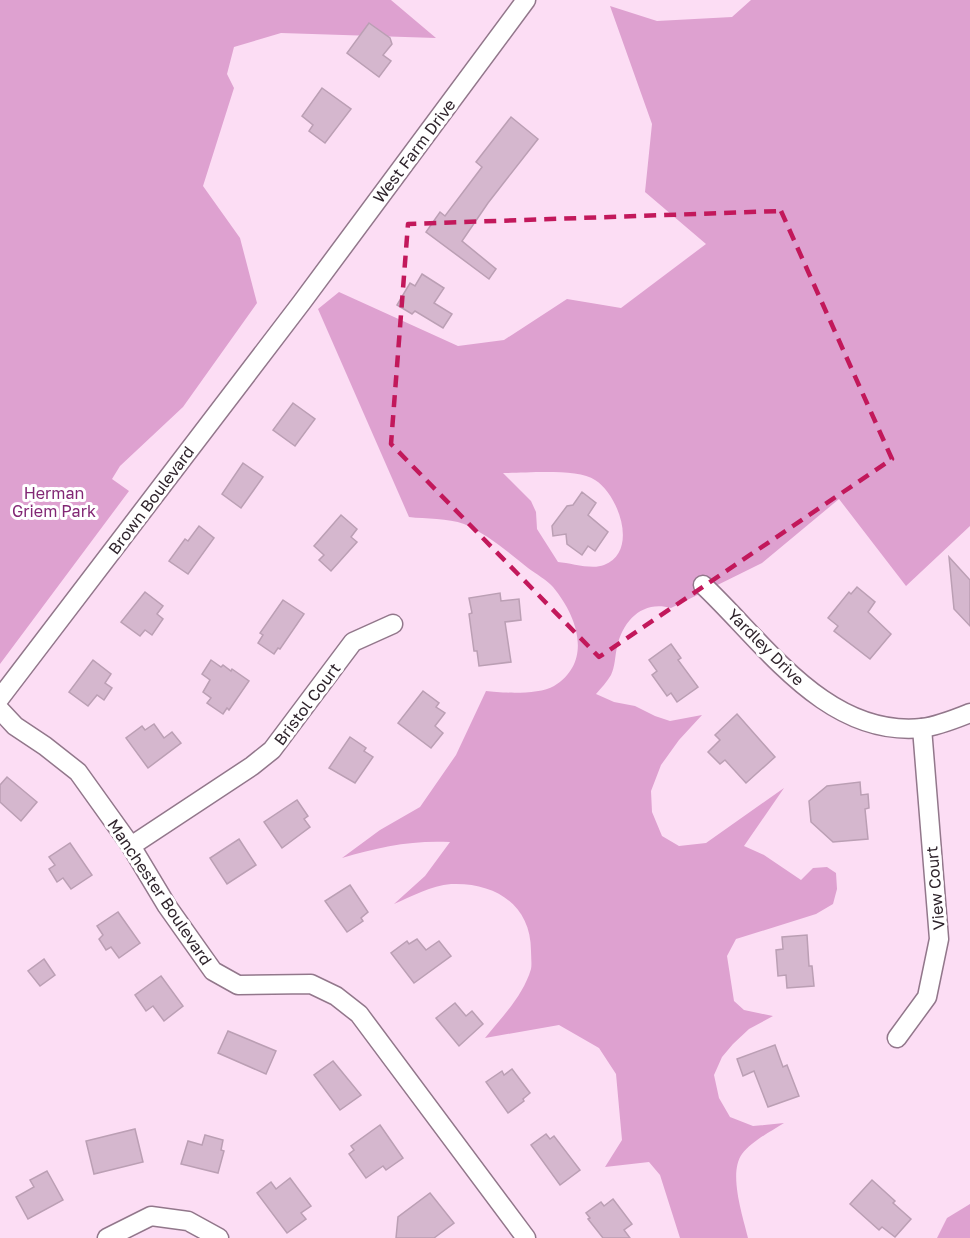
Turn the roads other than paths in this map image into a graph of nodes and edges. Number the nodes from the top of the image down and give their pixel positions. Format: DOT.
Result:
graph roads {
  1 [pos="526,0"];
  2 [pos="302,302"];
  3 [pos="703,585"];
  4 [pos="393,624"];
  5 [pos="0,698"];
  6 [pos="0,710"];
  7 [pos="970,713"];
  8 [pos="922,728"];
  9 [pos="131,846"];
  10 [pos="897,1038"];
  11 [pos="107,1238"];
  12 [pos="219,1238"];
  13 [pos="526,1238"];
  1 -- 2 [label="street, West Farm Drive"];
  2 -- 5 [label="street, Brown Boulevard"];
  3 -- 8 [label="street, Yardley Drive"];
  4 -- 9 [label="street, Bristol Court"];
  6 -- 9 [label="street, Manchester Boulevard"];
  7 -- 8 [label="street, Yardley Drive"];
  8 -- 10 [label="street, View Court"];
  9 -- 13 [label="street, Manchester Boulevard"];
  11 -- 12 [label="street"];
}
